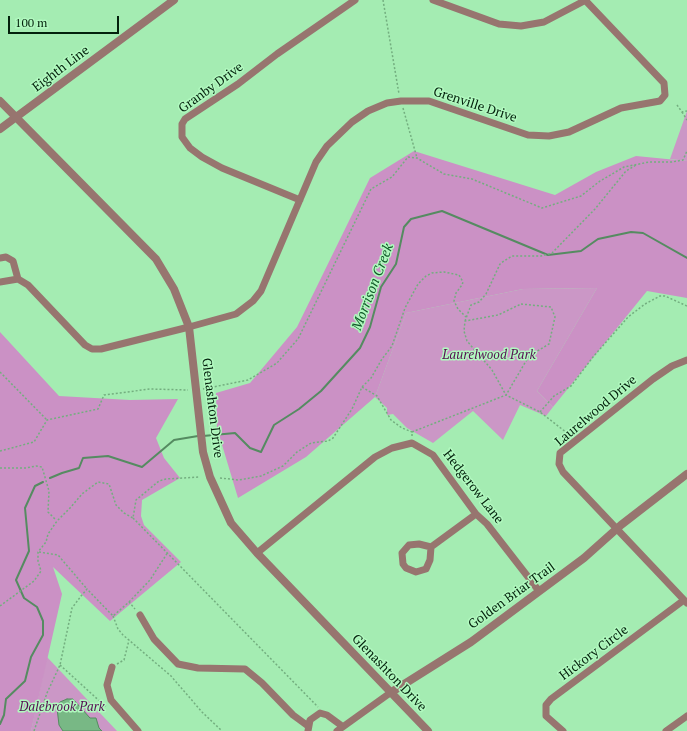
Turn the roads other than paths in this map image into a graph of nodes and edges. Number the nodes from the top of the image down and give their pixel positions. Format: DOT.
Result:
graph roads {
  1 [pos="174,0"];
  2 [pos="355,0"];
  3 [pos="433,0"];
  4 [pos="585,0"];
  5 [pos="0,102"];
  6 [pos="15,118"];
  7 [pos="0,129"];
  8 [pos="300,200"];
  9 [pos="0,258"];
  10 [pos="18,279"];
  11 [pos="0,282"];
  12 [pos="189,327"];
  13 [pos="687,360"];
  14 [pos="687,474"];
  15 [pos="476,514"];
  16 [pos="618,528"];
  17 [pos="431,546"];
  18 [pos="256,553"];
  19 [pos="539,591"];
  20 [pos="686,601"];
  21 [pos="140,615"];
  22 [pos="112,667"];
  23 [pos="390,692"];
  24 [pos="687,716"];
  25 [pos="308,728"];
  26 [pos="340,729"];
  27 [pos="138,731"];
  28 [pos="428,731"];
  29 [pos="563,731"];
  30 [pos="666,731"];
  1 -- 6 [label="street, Eighth Line"];
  2 -- 8 [label="street, Granby Drive"];
  3 -- 4 [label="street"];
  4 -- 8 [label="street, Grenville Drive"];
  5 -- 6 [label="street, Glenashton Drive"];
  6 -- 7 [label="street, Eighth Line"];
  6 -- 12 [label="street, Glenashton Drive"];
  8 -- 12 [label="street, Grenville Drive"];
  9 -- 10 [label="street"];
  10 -- 11 [label="street"];
  10 -- 12 [label="street, Grenville Drive"];
  12 -- 18 [label="street, Glenashton Drive"];
  13 -- 16 [label="street, Laurelwood Drive"];
  14 -- 16 [label="street, Golden Briar Trail"];
  15 -- 17 [label="street"];
  15 -- 18 [label="street, Hedgerow Lane"];
  15 -- 19 [label="street, Hedgerow Lane"];
  16 -- 19 [label="street, Golden Briar Trail"];
  16 -- 20 [label="street, Hickory Circle"];
  17 -- 17 [label="street"];
  18 -- 23 [label="street, Glenashton Drive"];
  19 -- 23 [label="street, Golden Briar Trail"];
  20 -- 29 [label="street, Hickory Circle"];
  21 -- 25 [label="street"];
  22 -- 27 [label="street"];
  23 -- 26 [label="street, Golden Briar Trail"];
  23 -- 28 [label="street, Glenashton Drive"];
  24 -- 30 [label="street"];
  25 -- 26 [label="street, Golden Briar Trail"];
}
